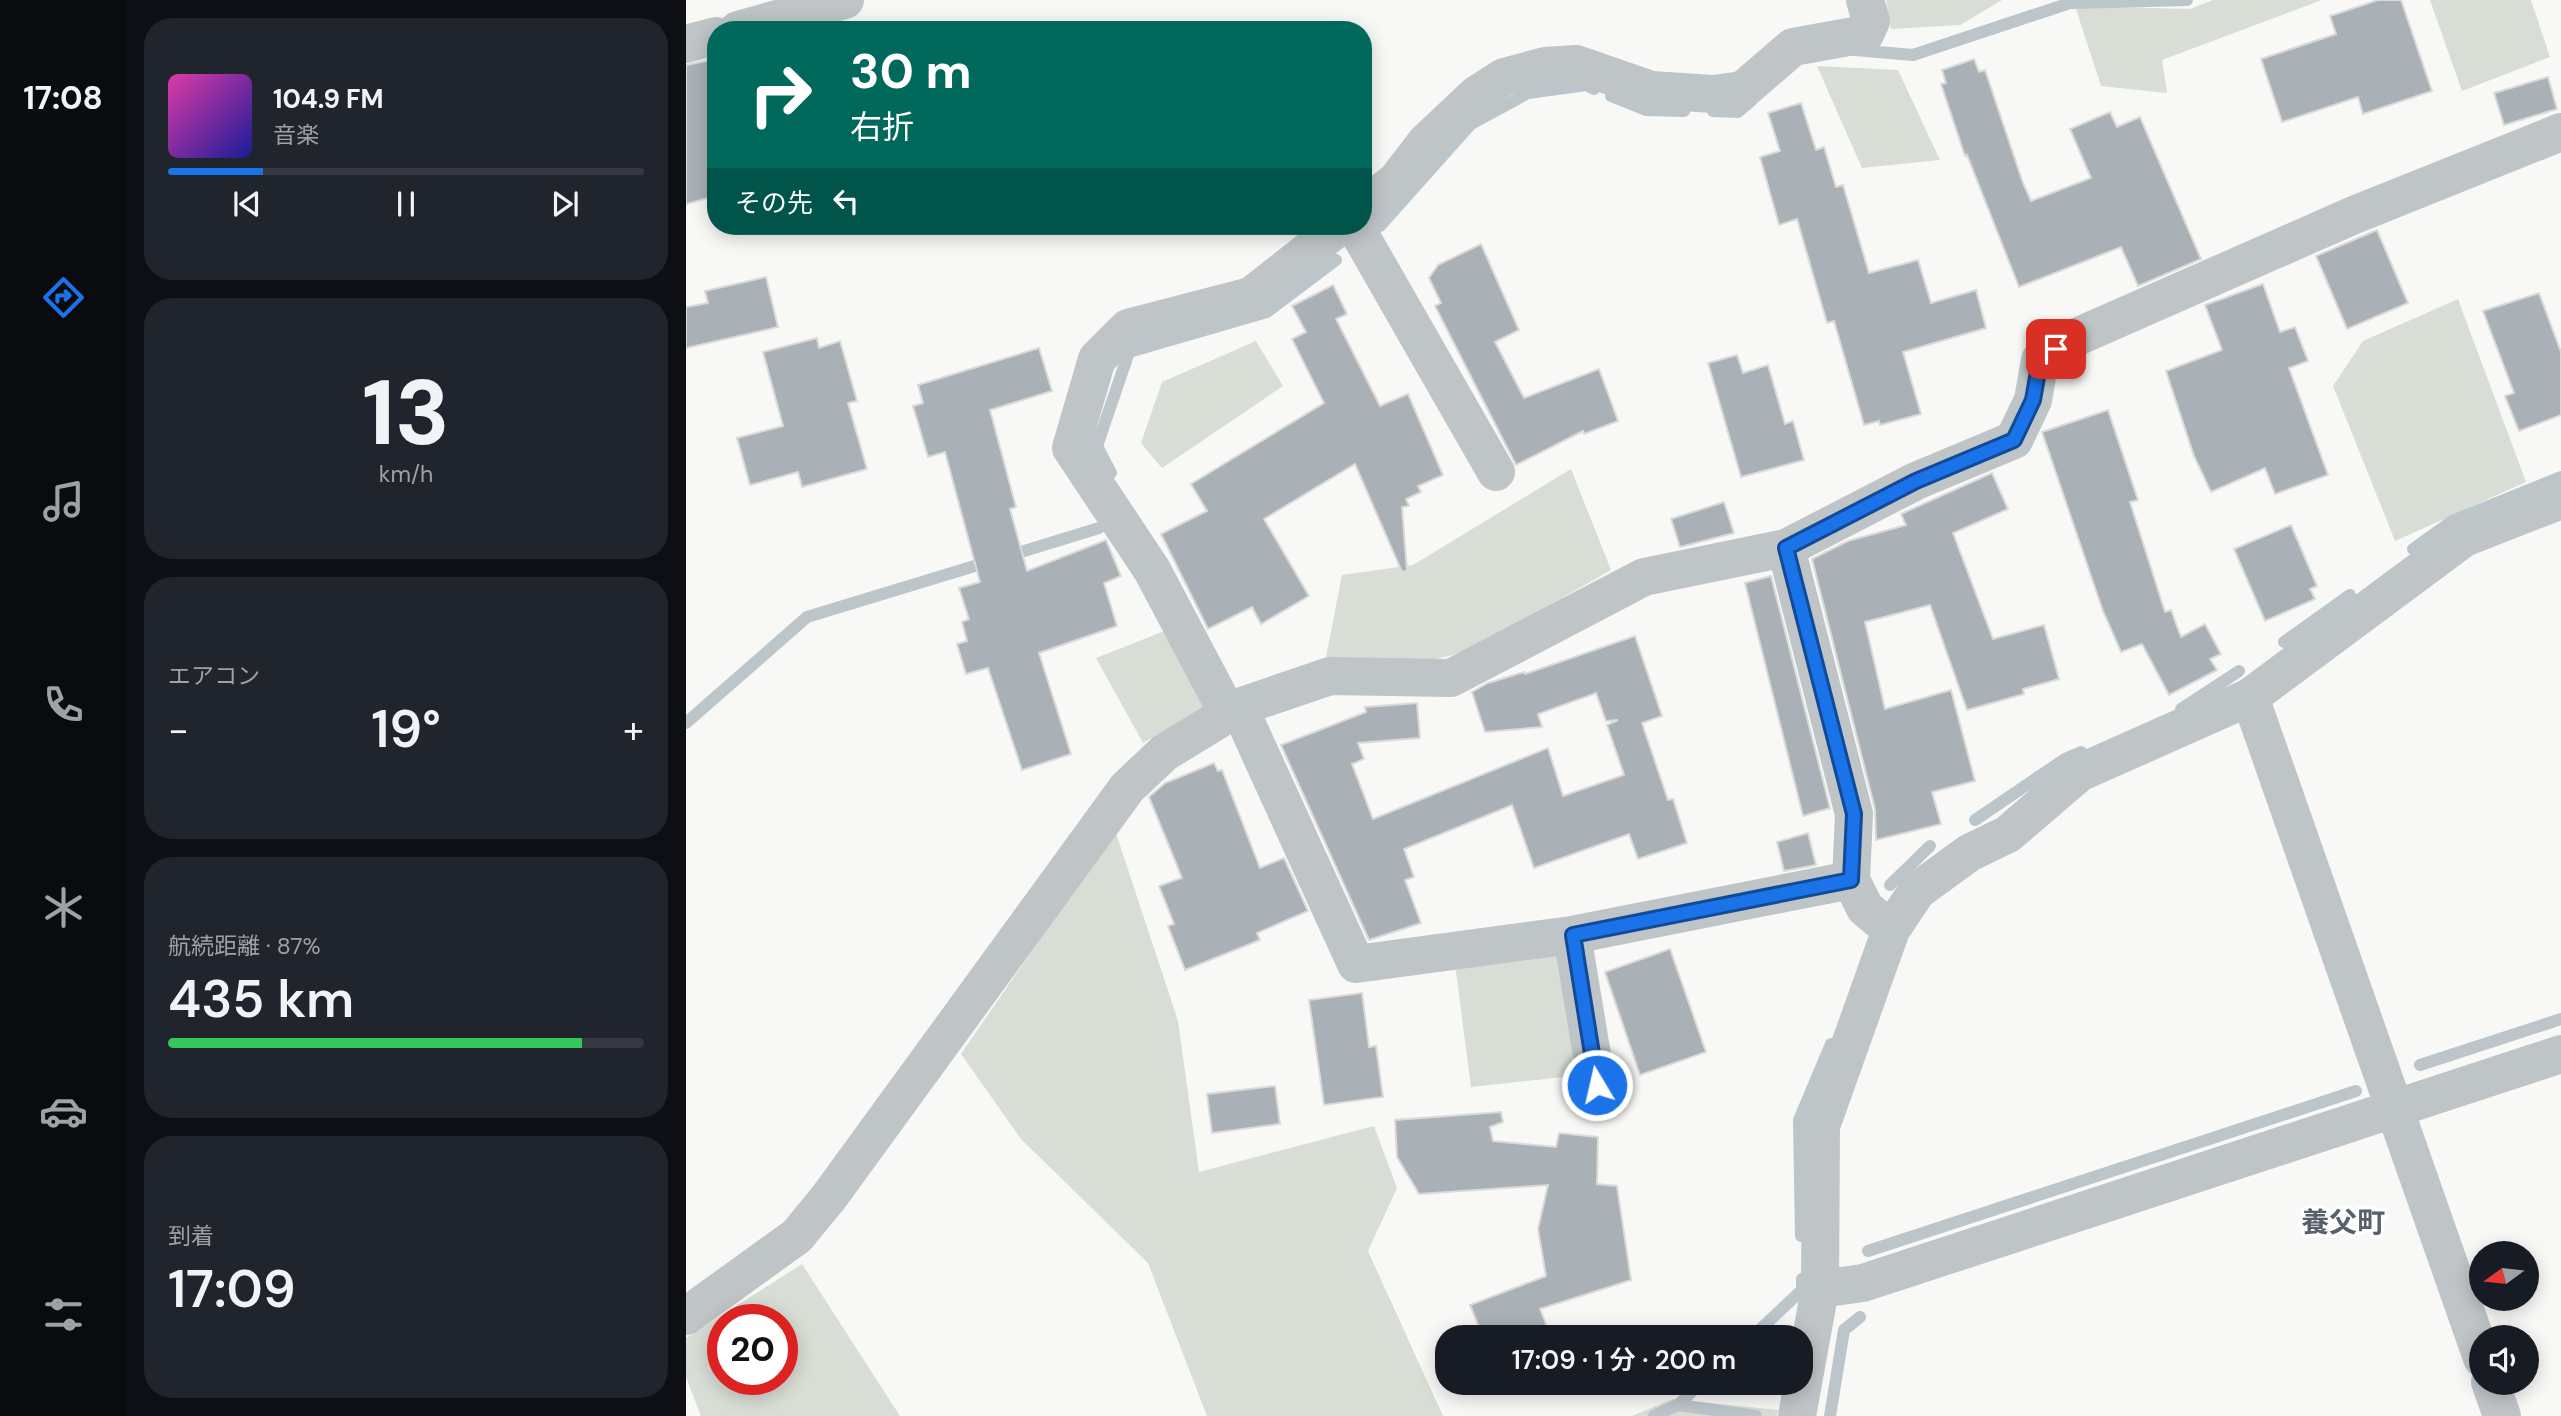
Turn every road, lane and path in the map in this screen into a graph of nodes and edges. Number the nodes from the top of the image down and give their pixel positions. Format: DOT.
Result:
graph roads {
  1 [pos="845,0"];
  2 [pos="1865,0"];
  3 [pos="770,21"];
  4 [pos="707,38"];
  5 [pos="686,44"];
  6 [pos="2561,132"];
  7 [pos="1372,200"];
  8 [pos="1329,235"];
  9 [pos="1359,235"];
  10 [pos="1496,472"];
  11 [pos="2561,500"];
  12 [pos="1786,548"];
  13 [pos="2250,697"];
  14 [pos="1233,709"];
  15 [pos="1851,880"];
  16 [pos="1891,930"];
  17 [pos="1573,935"];
  18 [pos="2561,1054"];
  19 [pos="1597,1085"];
  20 [pos="2393,1109"];
  21 [pos="1820,1289"];
  22 [pos="686,1316"];
  23 [pos="2470,1325"];
  24 [pos="2495,1395"];
  25 [pos="1797,1416"];
  26 [pos="2502,1416"];
  1 -- 3 [label="street"];
  2 -- 7 [label="street"];
  4 -- 5 [label="street"];
  6 -- 12 [label="street"];
  8 -- 14 [label="street"];
  9 -- 10 [label="street"];
  11 -- 13 [label="street"];
  12 -- 14 [label="street"];
  12 -- 15 [label="street"];
  13 -- 16 [label="street"];
  13 -- 20 [label="street"];
  14 -- 17 [label="street"];
  14 -- 22 [label="street"];
  15 -- 16 [label="street"];
  15 -- 17 [label="street"];
  16 -- 21 [label="street"];
  17 -- 19 [label="street"];
  18 -- 20 [label="street"];
  20 -- 21 [label="street"];
  20 -- 23 [label="street"];
  21 -- 25 [label="street"];
  24 -- 26 [label="street"];
}
